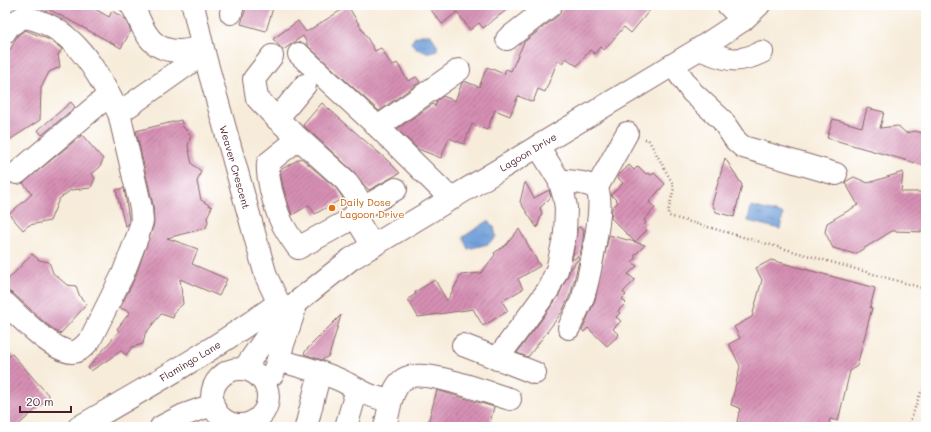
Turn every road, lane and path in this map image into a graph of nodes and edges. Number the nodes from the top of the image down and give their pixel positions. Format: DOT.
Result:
graph roads {
  1 [pos="131,5"];
  2 [pos="193,5"];
  3 [pos="551,5"];
  4 [pos="728,5"];
  5 [pos="759,5"];
  6 [pos="743,20"];
  7 [pos="5,32"];
  8 [pos="507,39"];
  9 [pos="203,49"];
  10 [pos="699,49"];
  11 [pos="762,52"];
  12 [pos="299,54"];
  13 [pos="272,56"];
  14 [pos="673,65"];
  15 [pos="459,70"];
  16 [pos="305,85"];
  17 [pos="114,104"];
  18 [pos="277,119"];
  19 [pos="378,127"];
  20 [pos="625,136"];
  21 [pos="298,139"];
  22 [pos="538,146"];
  23 [pos="17,173"];
  24 [pos="836,174"];
  25 [pos="559,180"];
  26 [pos="396,189"];
  27 [pos="596,189"];
  28 [pos="451,199"];
  29 [pos="358,211"];
  30 [pos="374,246"];
  31 [pos="926,289"];
  32 [pos="5,303"];
  33 [pos="287,311"];
  34 [pos="569,328"];
  35 [pos="463,345"];
  36 [pos="278,360"];
  37 [pos="497,360"];
  38 [pos="244,369"];
  39 [pos="320,372"];
  40 [pos="535,373"];
  41 [pos="926,386"];
  42 [pos="356,389"];
  43 [pos="267,390"];
  44 [pos="391,400"];
  45 [pos="510,400"];
  46 [pos="218,417"];
  47 [pos="257,423"];
  48 [pos="79,427"];
  49 [pos="161,427"];
  50 [pos="306,427"];
  51 [pos="346,427"];
  52 [pos="385,427"];
  53 [pos="908,427"];
  1 -- 9 [label="street"];
  2 -- 9 [label="street, Weaver Crescent"];
  3 -- 8 [label="street"];
  4 -- 6 [label="street"];
  5 -- 6 [label="street, Lagoon Drive"];
  6 -- 10 [label="street, Lagoon Drive"];
  7 -- 17 [label="street"];
  9 -- 17 [label="street"];
  9 -- 33 [label="street, Weaver Crescent"];
  10 -- 11 [label="street"];
  10 -- 14 [label="street, Lagoon Drive"];
  12 -- 19 [label="street"];
  13 -- 18 [label="street"];
  14 -- 22 [label="street, Lagoon Drive"];
  14 -- 24 [label="street"];
  15 -- 19 [label="street"];
  16 -- 18 [label="street"];
  17 -- 23 [label="street"];
  17 -- 32 [label="street"];
  18 -- 21 [label="street"];
  19 -- 28 [label="street"];
  20 -- 27 [label="street"];
  20 -- 31 [label="path"];
  21 -- 29 [label="street"];
  21 -- 29 [label="street"];
  22 -- 25 [label="street"];
  22 -- 28 [label="street, Lagoon Drive"];
  25 -- 27 [label="street"];
  25 -- 37 [label="street"];
  26 -- 29 [label="street"];
  27 -- 34 [label="street"];
  28 -- 30 [label="street, Lagoon Drive"];
  29 -- 30 [label="street"];
  30 -- 33 [label="street, Lagoon Drive"];
  33 -- 36 [label="street"];
  33 -- 38 [label="street, Lagoon Drive"];
  33 -- 48 [label="street, Flamingo Lane"];
  35 -- 37 [label="street"];
  36 -- 39 [label="street"];
  36 -- 43 [label="street"];
  37 -- 40 [label="street"];
  38 -- 43 [label="street"];
  38 -- 46 [label="street"];
  39 -- 42 [label="street"];
  39 -- 50 [label="street"];
  41 -- 53 [label="path"];
  42 -- 44 [label="street"];
  42 -- 51 [label="street"];
  43 -- 47 [label="street"];
  44 -- 45 [label="street"];
  44 -- 52 [label="street"];
  46 -- 47 [label="street"];
  46 -- 49 [label="street"];
}
